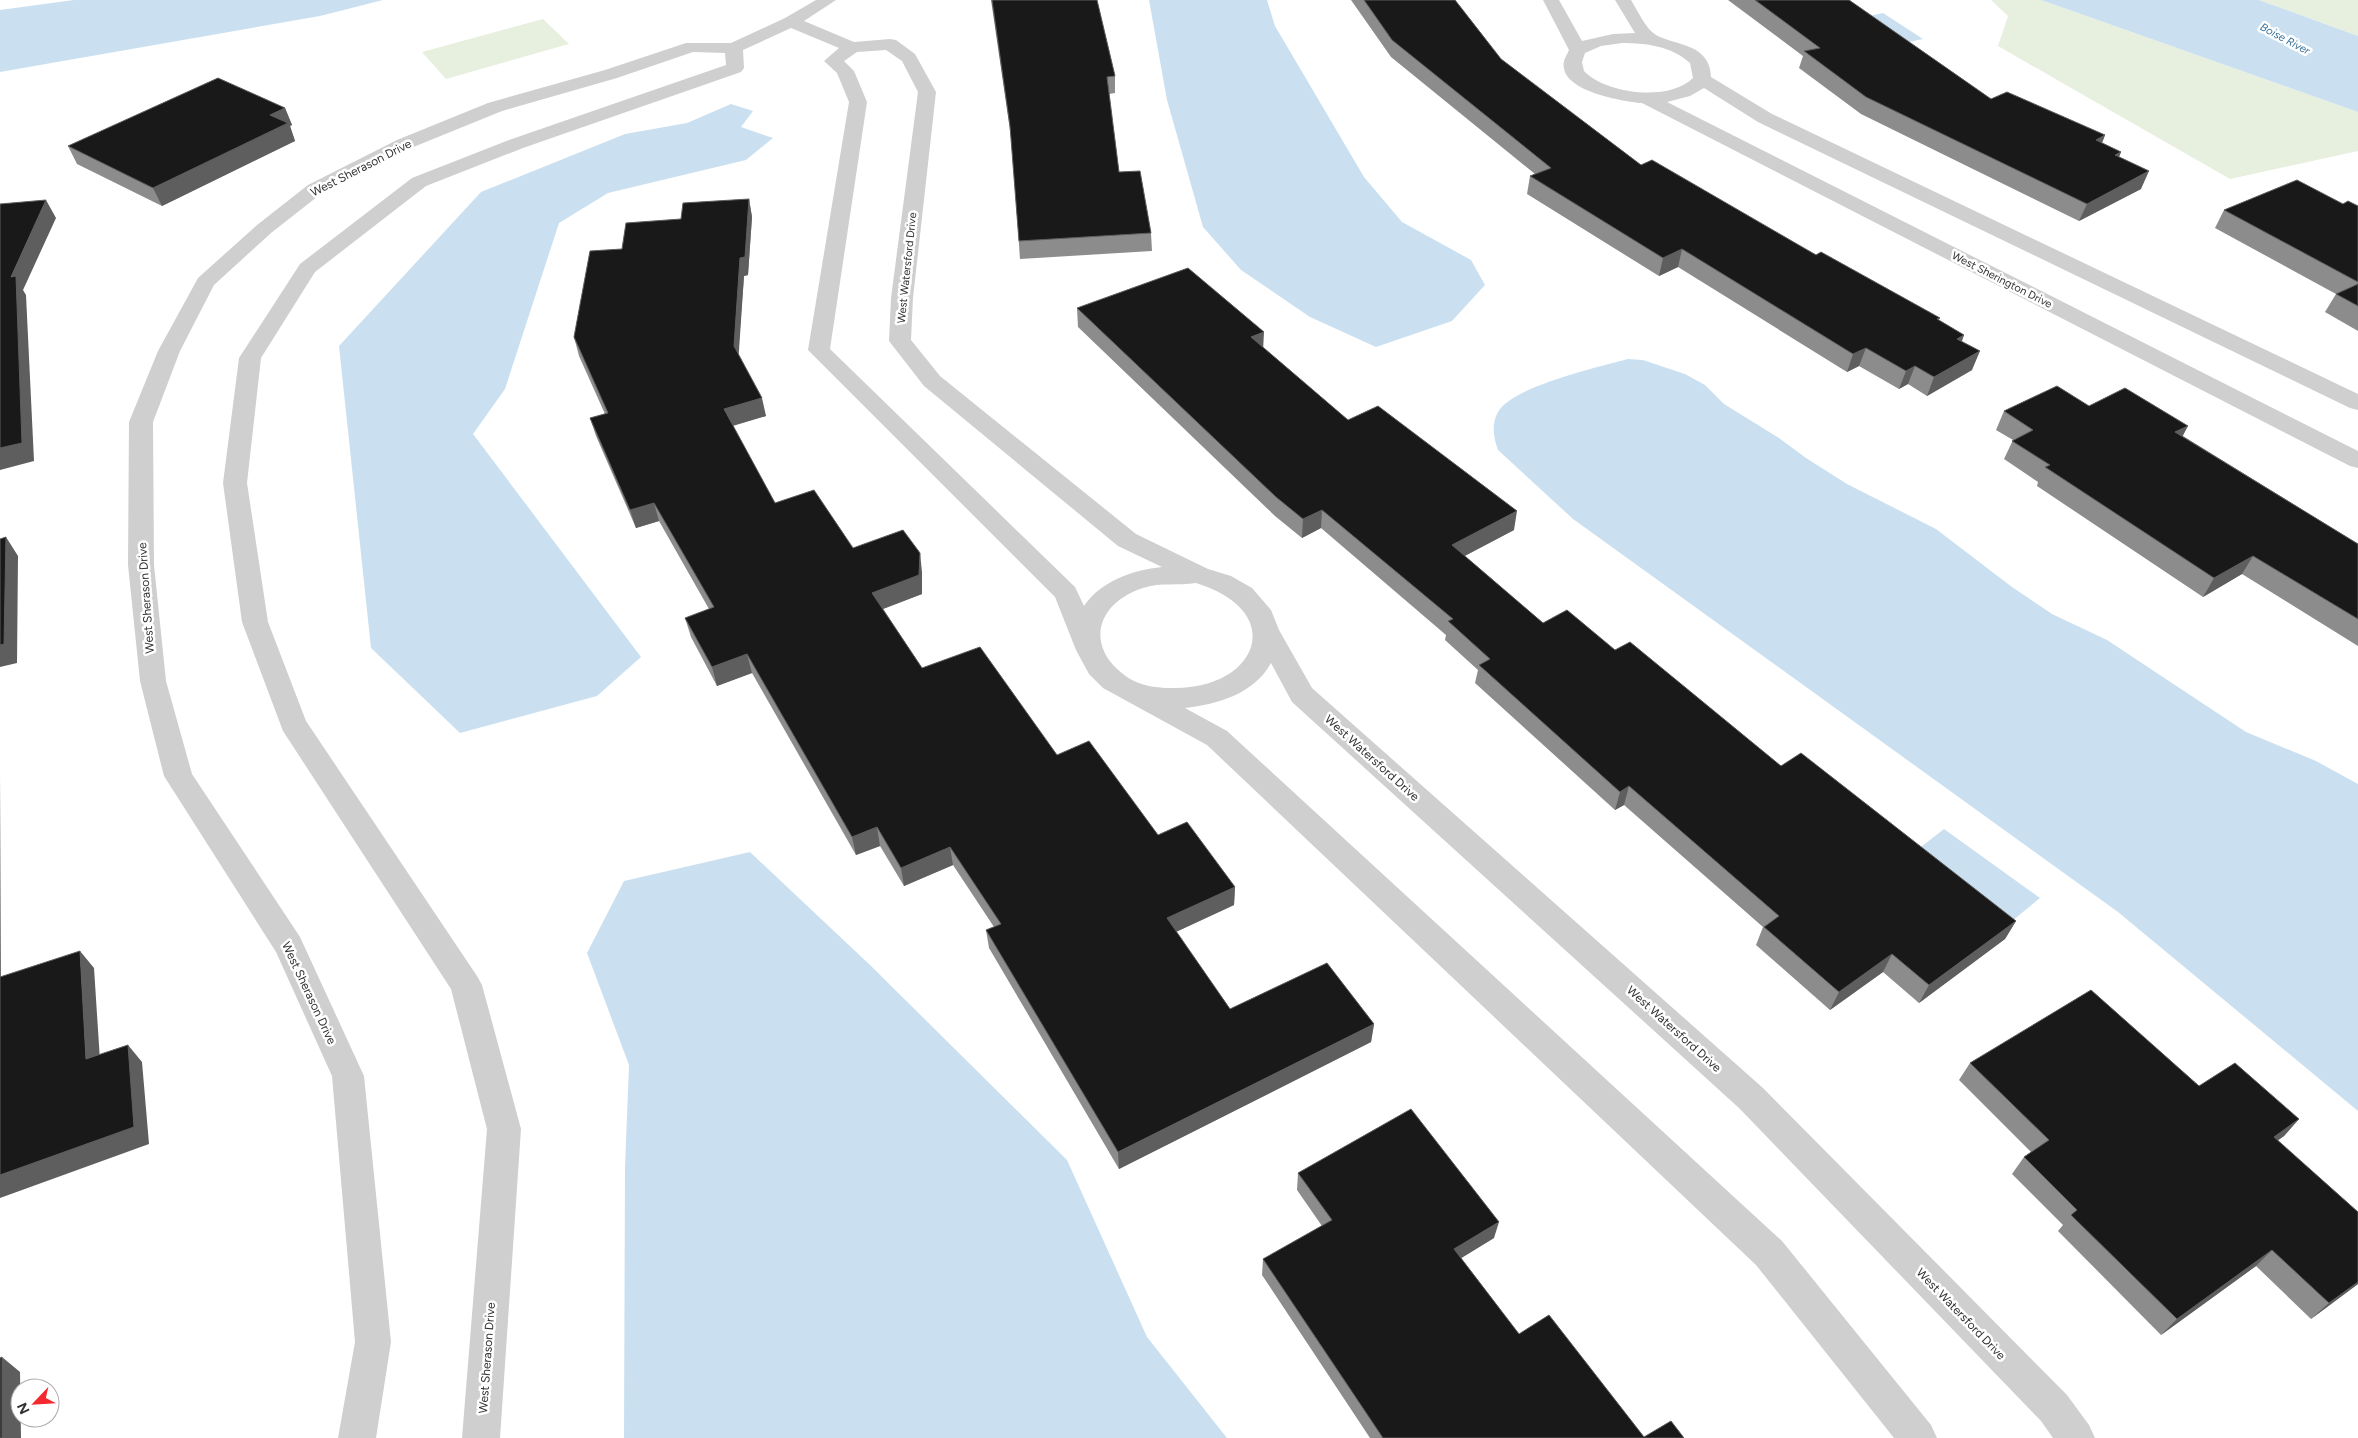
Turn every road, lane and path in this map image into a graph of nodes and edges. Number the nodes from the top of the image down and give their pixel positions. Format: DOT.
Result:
graph roads {
  1 [pos="828,0"];
  2 [pos="1551,0"];
  3 [pos="1623,0"];
  4 [pos="791,22"];
  5 [pos="1650,39"];
  6 [pos="852,47"];
  7 [pos="734,48"];
  8 [pos="1578,50"];
  9 [pos="1702,79"];
  10 [pos="1646,98"];
  11 [pos="2358,403"];
  12 [pos="2358,461"];
  13 [pos="1199,575"];
  14 [pos="1266,630"];
  15 [pos="1089,650"];
  16 [pos="1133,691"];
  17 [pos="358,1438"];
  18 [pos="481,1438"];
  19 [pos="1918,1438"];
  20 [pos="2076,1438"];
  1 -- 4 [label="street"];
  2 -- 8 [label="street"];
  3 -- 5 [label="street"];
  4 -- 6 [label="street, West Watersford Drive"];
  4 -- 7 [label="street, West Sherason Drive"];
  5 -- 8 [label="street"];
  5 -- 9 [label="street"];
  6 -- 13 [label="street, West Watersford Drive"];
  6 -- 15 [label="street"];
  7 -- 17 [label="street, West Sherason Drive"];
  7 -- 18 [label="street, West Sherason Drive"];
  8 -- 10 [label="street, West Sherington Drive"];
  9 -- 10 [label="street, West Sherington Drive"];
  9 -- 11 [label="street"];
  10 -- 12 [label="street, West Sherington Drive"];
  13 -- 14 [label="street, West Watersford Drive"];
  13 -- 15 [label="street, West Watersford Drive"];
  14 -- 16 [label="street"];
  14 -- 20 [label="street, West Watersford Drive"];
  15 -- 16 [label="street"];
  16 -- 19 [label="street"];
}
